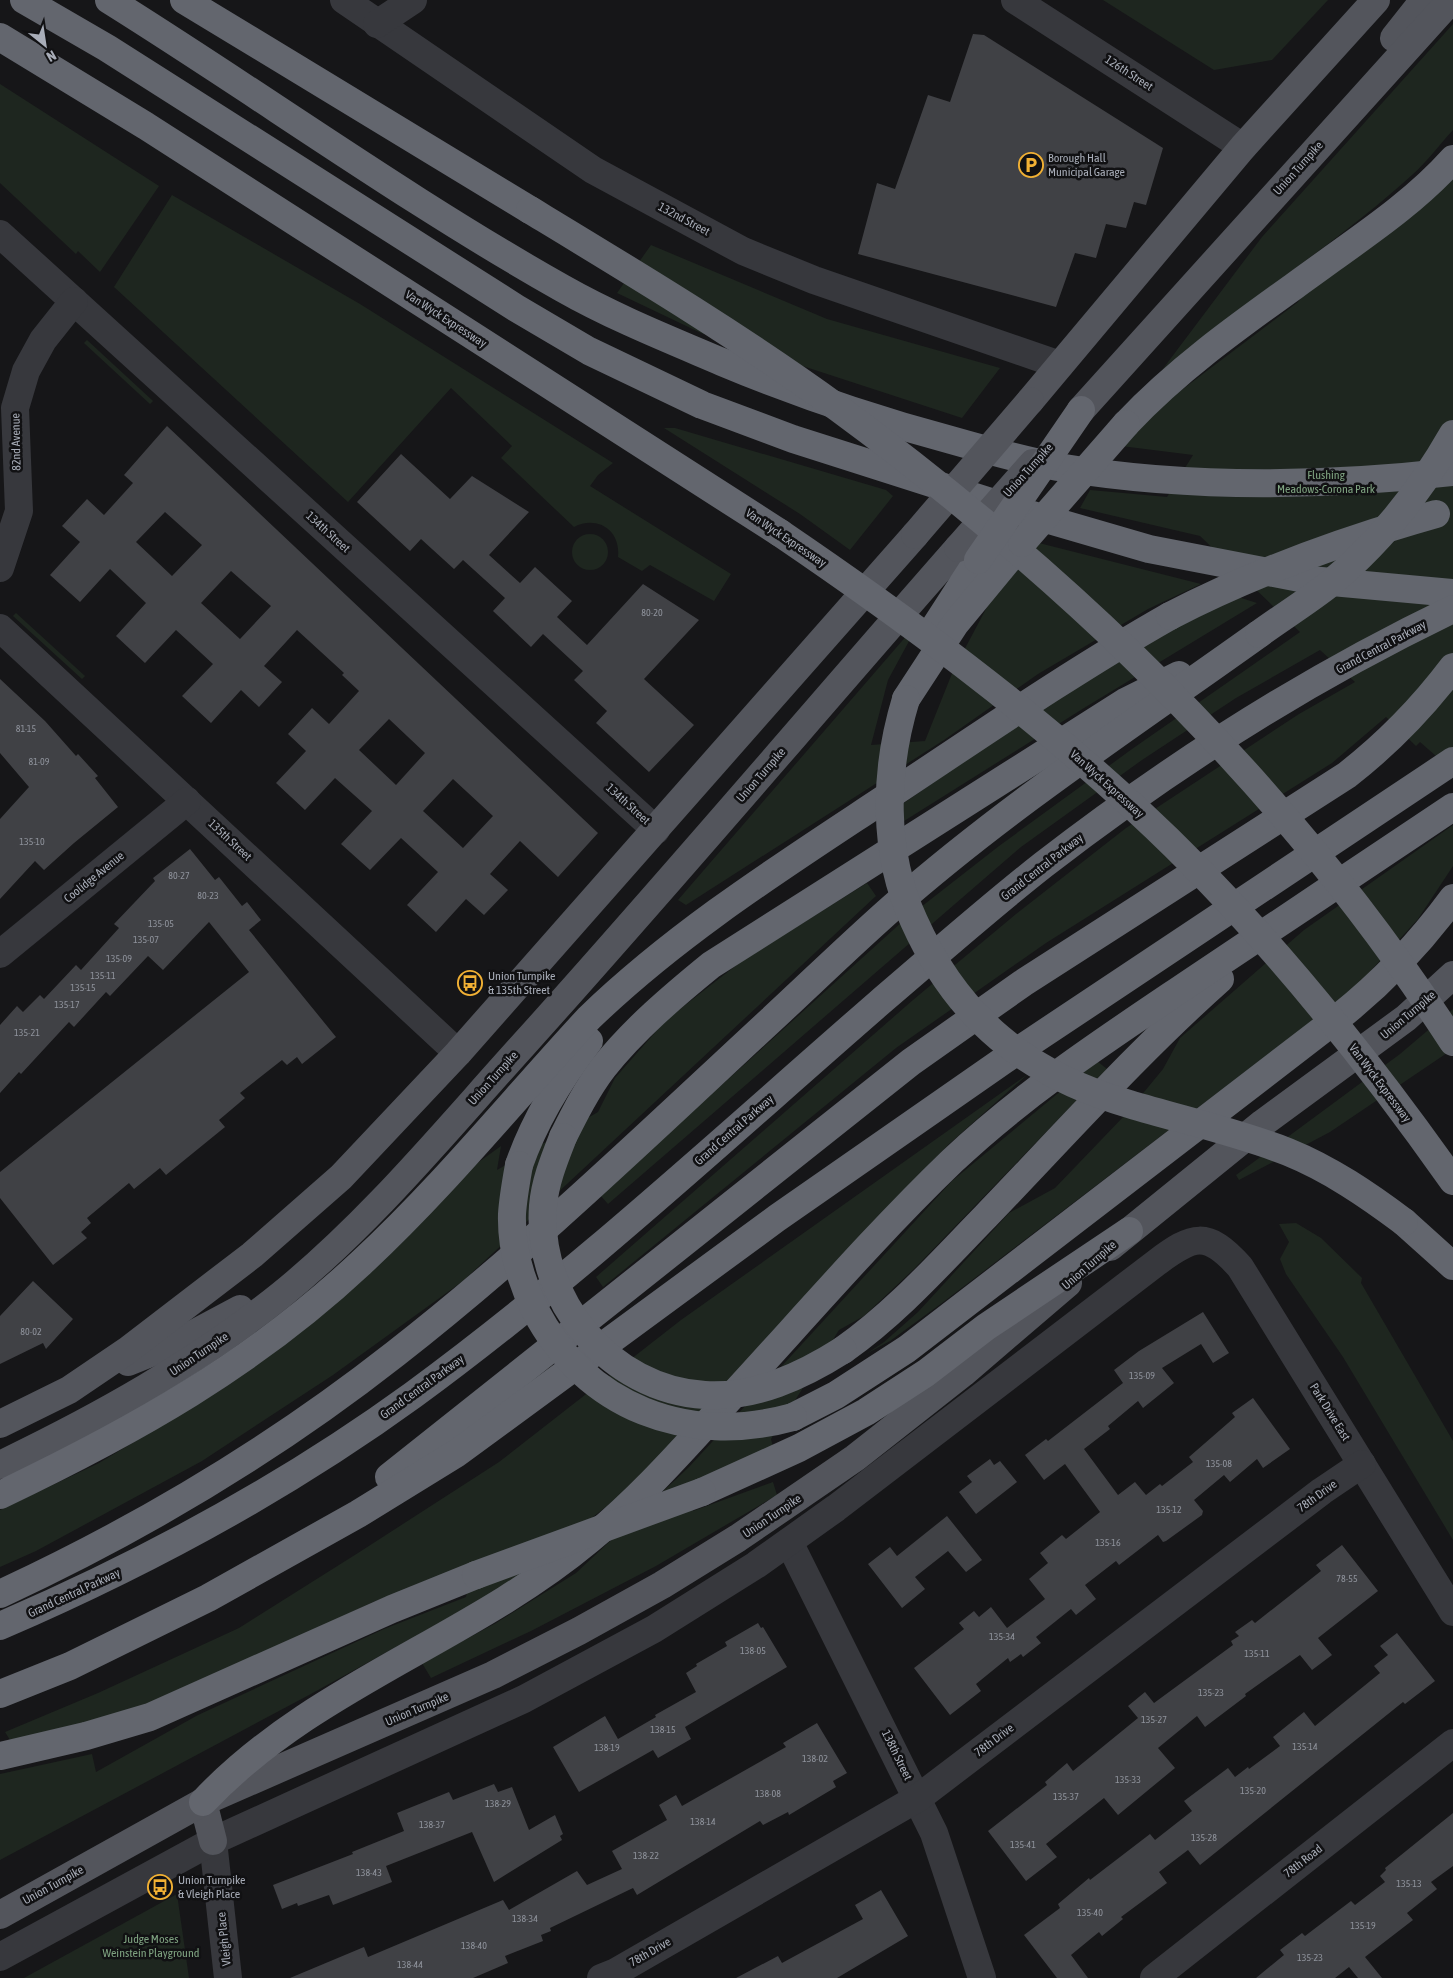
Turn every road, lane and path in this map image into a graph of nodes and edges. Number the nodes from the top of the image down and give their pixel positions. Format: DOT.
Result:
graph roads {
  1 [pos="24,0"];
  2 [pos="109,0"];
  3 [pos="184,0"];
  4 [pos="344,0"];
  5 [pos="413,0"];
  6 [pos="1015,0"];
  7 [pos="1376,0"];
  8 [pos="1424,0"];
  9 [pos="1451,0"];
  10 [pos="377,24"];
  11 [pos="0,37"];
  12 [pos="1326,137"];
  13 [pos="1243,148"];
  14 [pos="1453,159"];
  15 [pos="0,234"];
  16 [pos="74,301"];
  17 [pos="1060,365"];
  18 [pos="1081,410"];
  19 [pos="1453,434"];
  20 [pos="1453,472"];
  21 [pos="1444,512"];
  22 [pos="968,554"];
  23 [pos="0,568"];
  24 [pos="1453,593"];
  25 [pos="1453,610"];
  26 [pos="0,628"];
  27 [pos="1259,634"];
  28 [pos="1453,667"];
  29 [pos="906,699"];
  30 [pos="1453,761"];
  31 [pos="187,801"];
  32 [pos="1453,807"];
  33 [pos="656,830"];
  34 [pos="1453,898"];
  35 [pos="1300,909"];
  36 [pos="669,950"];
  37 [pos="0,954"];
  38 [pos="1453,975"];
  39 [pos="1453,1042"];
  40 [pos="458,1053"];
  41 [pos="1453,1181"];
  42 [pos="1129,1230"];
  43 [pos="347,1236"];
  44 [pos="1453,1266"];
  45 [pos="88,1378"];
  46 [pos="25,1413"];
  47 [pos="0,1424"];
  48 [pos="0,1429"];
  49 [pos="1362,1464"];
  50 [pos="0,1465"];
  51 [pos="0,1495"];
  52 [pos="789,1542"];
  53 [pos="299,1547"];
  54 [pos="0,1594"];
  55 [pos="1453,1612"];
  56 [pos="0,1626"];
  57 [pos="0,1694"];
  58 [pos="1453,1743"];
  59 [pos="0,1756"];
  60 [pos="918,1798"];
  61 [pos="204,1802"];
  62 [pos="213,1841"];
  63 [pos="0,1915"];
  64 [pos="0,1957"];
  65 [pos="228,1978"];
  66 [pos="601,1978"];
  67 [pos="982,1978"];
  68 [pos="1154,1978"];
  1 -- 24 [label="highway"];
  2 -- 20 [label="highway"];
  3 -- 39 [label="highway, bridge"];
  4 -- 10 [label="street, 132nd Street"];
  5 -- 10 [label="street"];
  6 -- 13 [label="street, 126th Street"];
  7 -- 13 [label="main road"];
  8 -- 12 [label="main road"];
  9 -- 12 [label="main road, Union Turnpike"];
  10 -- 17 [label="street, 132nd Street"];
  11 -- 41 [label="highway, Van Wyck Expressway, bridge"];
  12 -- 18 [label="main road, Union Turnpike"];
  13 -- 17 [label="main road"];
  14 -- 29 [label="highway, bridge"];
  15 -- 16 [label="street, 134th Street"];
  16 -- 23 [label="street, 82nd Avenue"];
  16 -- 33 [label="street, 134th Street"];
  17 -- 33 [label="main road, bridge"];
  18 -- 22 [label="highway, bridge"];
  19 -- 27 [label="highway, bridge"];
  21 -- 36 [label="highway, bridge"];
  22 -- 29 [label="highway"];
  22 -- 43 [label="main road, Union Turnpike"];
  25 -- 56 [label="highway, Grand Central Parkway"];
  26 -- 31 [label="street, 135th Street"];
  27 -- 35 [label="highway, bridge"];
  27 -- 54 [label="highway"];
  28 -- 53 [label="highway"];
  29 -- 44 [label="highway, bridge"];
  30 -- 53 [label="highway"];
  31 -- 37 [label="street, Coolidge Avenue"];
  31 -- 40 [label="street, 135th Street"];
  32 -- 35 [label="highway"];
  33 -- 40 [label="main road"];
  34 -- 36 [label="highway, bridge"];
  35 -- 61 [label="highway"];
  36 -- 51 [label="highway"];
  38 -- 42 [label="main road, Union Turnpike"];
  40 -- 45 [label="main road"];
  42 -- 59 [label="highway, bridge"];
  42 -- 61 [label="main road, Union Turnpike"];
  43 -- 45 [label="main road"];
  43 -- 50 [label="main road, Union Turnpike"];
  45 -- 46 [label="main road"];
  46 -- 47 [label="main road"];
  46 -- 48 [label="main road"];
  49 -- 52 [label="street, Park Drive East"];
  49 -- 55 [label="street, Park Drive East"];
  49 -- 60 [label="street, 78th Drive"];
  52 -- 60 [label="street, 138th Street"];
  52 -- 62 [label="street"];
  53 -- 57 [label="highway"];
  58 -- 68 [label="street, 78th Road"];
  60 -- 66 [label="street, 78th Drive"];
  60 -- 67 [label="street, 138th Street"];
  61 -- 62 [label="main road"];
  61 -- 63 [label="main road, Union Turnpike"];
  62 -- 64 [label="street"];
  62 -- 65 [label="street, Vleigh Place"];
}
